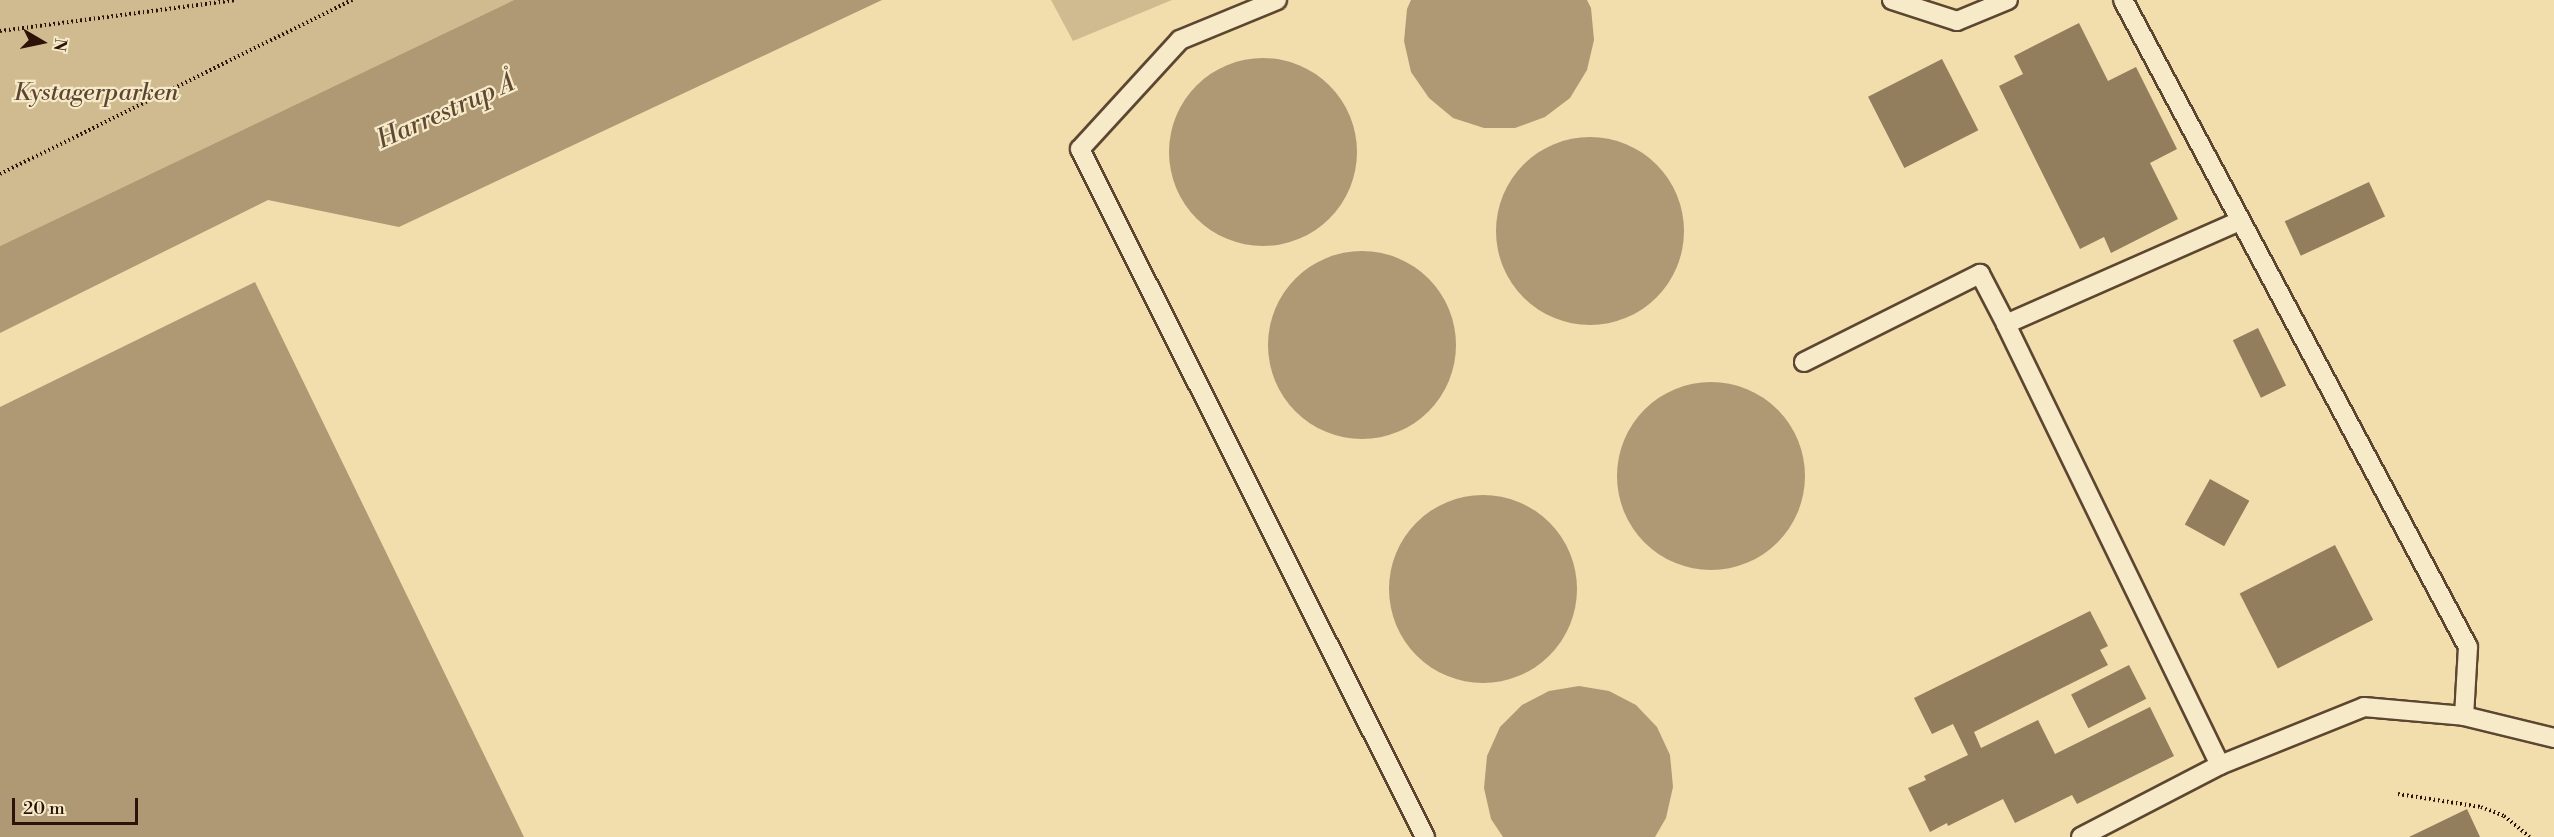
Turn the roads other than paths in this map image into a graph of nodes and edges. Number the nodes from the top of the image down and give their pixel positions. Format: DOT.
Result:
graph roads {
  1 [pos="1277,0"];
  2 [pos="1892,0"];
  3 [pos="2008,0"];
  4 [pos="2122,0"];
  5 [pos="2240,221"];
  6 [pos="2006,324"];
  7 [pos="1804,362"];
  8 [pos="2464,716"];
  9 [pos="2554,738"];
  10 [pos="2220,765"];
  11 [pos="1425,837"];
  12 [pos="2081,837"];
  1 -- 11 [label="lane"];
  2 -- 3 [label="lane"];
  4 -- 5 [label="lane"];
  5 -- 6 [label="lane"];
  5 -- 8 [label="lane"];
  6 -- 7 [label="lane"];
  6 -- 10 [label="lane"];
  8 -- 9 [label="lane"];
  8 -- 10 [label="lane"];
  10 -- 12 [label="lane"];
}
